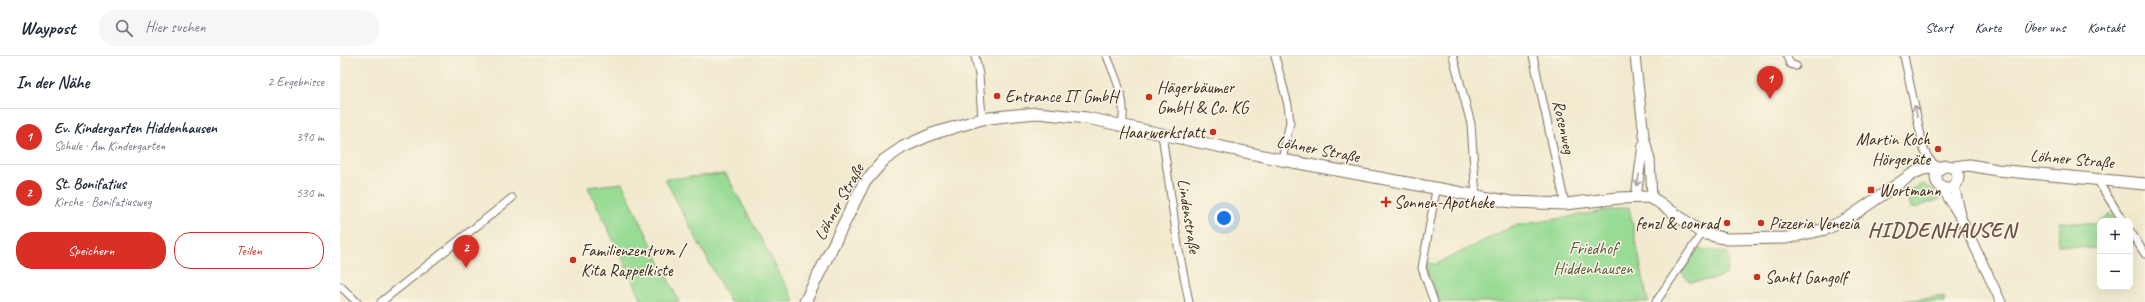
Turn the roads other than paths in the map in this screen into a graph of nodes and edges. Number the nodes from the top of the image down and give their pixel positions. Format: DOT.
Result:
graph roads {
  1 [pos="975,56"];
  2 [pos="1106,56"];
  3 [pos="1275,56"];
  4 [pos="1453,56"];
  5 [pos="1533,56"];
  6 [pos="1635,56"];
  7 [pos="1787,56"];
  8 [pos="1904,56"];
  9 [pos="1796,66"];
  10 [pos="982,119"];
  11 [pos="1122,125"];
  12 [pos="1162,134"];
  13 [pos="1644,136"];
  14 [pos="1282,160"];
  15 [pos="1939,167"];
  16 [pos="1956,176"];
  17 [pos="2096,178"];
  18 [pos="1938,183"];
  19 [pos="2145,184"];
  20 [pos="1895,188"];
  21 [pos="1436,190"];
  22 [pos="1476,197"];
  23 [pos="1636,197"];
  24 [pos="512,198"];
  25 [pos="1652,198"];
  26 [pos="1565,204"];
  27 [pos="2121,218"];
  28 [pos="1963,222"];
  29 [pos="1702,233"];
  30 [pos="2133,236"];
  31 [pos="2145,254"];
  32 [pos="340,286"];
  33 [pos="357,302"];
  34 [pos="381,302"];
  35 [pos="805,302"];
  36 [pos="1189,302"];
  37 [pos="1434,302"];
  38 [pos="1656,302"];
  39 [pos="2001,302"];
  1 -- 10 [label="street"];
  2 -- 11 [label="street"];
  3 -- 14 [label="street"];
  4 -- 22 [label="street"];
  5 -- 26 [label="street, Rosenweg"];
  6 -- 13 [label="street"];
  7 -- 9 [label="street"];
  15 -- 8 [label="street, one-way"];
  10 -- 11 [label="main road, Löhner Straße"];
  10 -- 35 [label="main road, Löhner Straße"];
  11 -- 12 [label="main road, Löhner Straße"];
  12 -- 14 [label="main road, Löhner Straße"];
  12 -- 36 [label="street, Lindenstraße"];
  13 -- 23 [label="street, one-way"];
  13 -- 25 [label="street"];
  14 -- 21 [label="main road, Löhner Straße"];
  15 -- 16 [label="main road"];
  15 -- 18 [label="main road"];
  15 -- 20 [label="main road"];
  16 -- 17 [label="main road, Löhner Straße"];
  16 -- 18 [label="main road"];
  16 -- 28 [label="street"];
  17 -- 19 [label="main road, Löhner Straße"];
  17 -- 27 [label="street"];
  18 -- 20 [label="main road"];
  18 -- 28 [label="street"];
  20 -- 29 [label="main road"];
  21 -- 22 [label="main road, Löhner Straße"];
  21 -- 37 [label="street"];
  22 -- 26 [label="main road, Löhner Straße"];
  23 -- 25 [label="main road, Löhner Straße"];
  23 -- 26 [label="main road, Löhner Straße"];
  24 -- 34 [label="street"];
  25 -- 29 [label="main road"];
  28 -- 39 [label="street"];
  29 -- 38 [label="street"];
  30 -- 31 [label="street"];
  32 -- 33 [label="street"];
}
